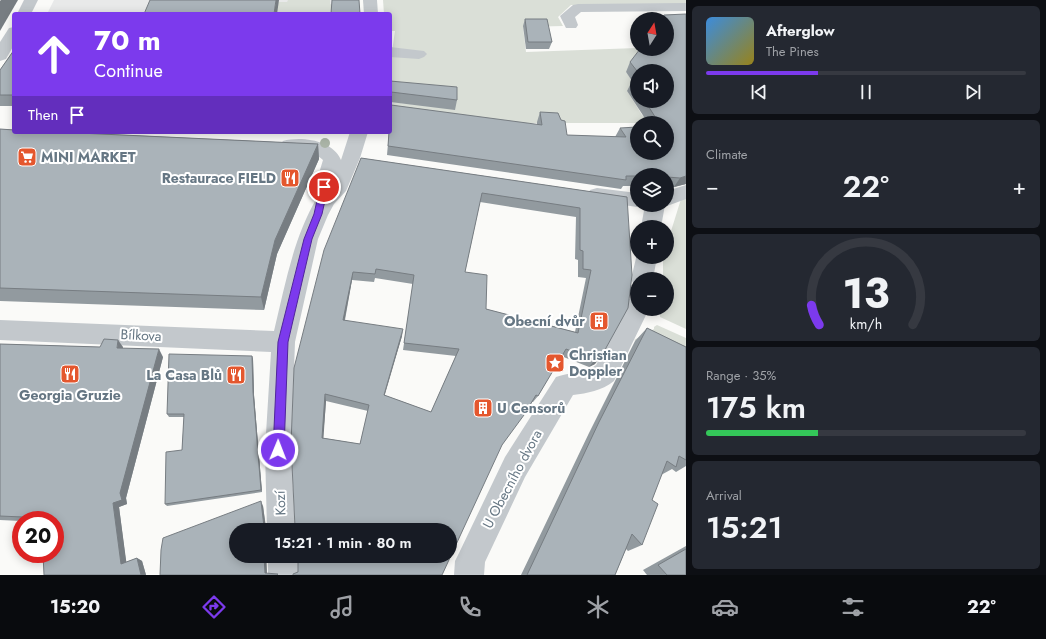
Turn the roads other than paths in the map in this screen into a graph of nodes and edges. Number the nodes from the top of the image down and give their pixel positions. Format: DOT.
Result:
graph roads {
  1 [pos="31,0"];
  2 [pos="370,0"];
  3 [pos="686,7"];
  4 [pos="25,12"];
  5 [pos="371,12"];
  6 [pos="569,21"];
  7 [pos="12,34"];
  8 [pos="2,50"];
  9 [pos="392,52"];
  10 [pos="419,54"];
  11 [pos="355,143"];
  12 [pos="372,161"];
  13 [pos="686,192"];
  14 [pos="582,193"];
  15 [pos="674,196"];
  16 [pos="630,199"];
  17 [pos="318,214"];
  18 [pos="635,316"];
  19 [pos="0,330"];
  20 [pos="283,342"];
  21 [pos="282,523"];
  22 [pos="283,563"];
  23 [pos="283,575"];
  24 [pos="469,575"];
  1 -- 4 [label="street"];
  2 -- 5 [label="street"];
  3 -- 6 [label="street"];
  7 -- 8 [label="street"];
  9 -- 10 [label="street"];
  11 -- 12 [label="street"];
  11 -- 17 [label="street, Kozí"];
  11 -- 17 [label="street"];
  13 -- 15 [label="street"];
  14 -- 16 [label="street"];
  17 -- 20 [label="street, Kozí"];
  18 -- 24 [label="street, U Obecního dvora"];
  19 -- 20 [label="street, Bílkova"];
  20 -- 21 [label="street, Kozí"];
  22 -- 23 [label="street"];
}
